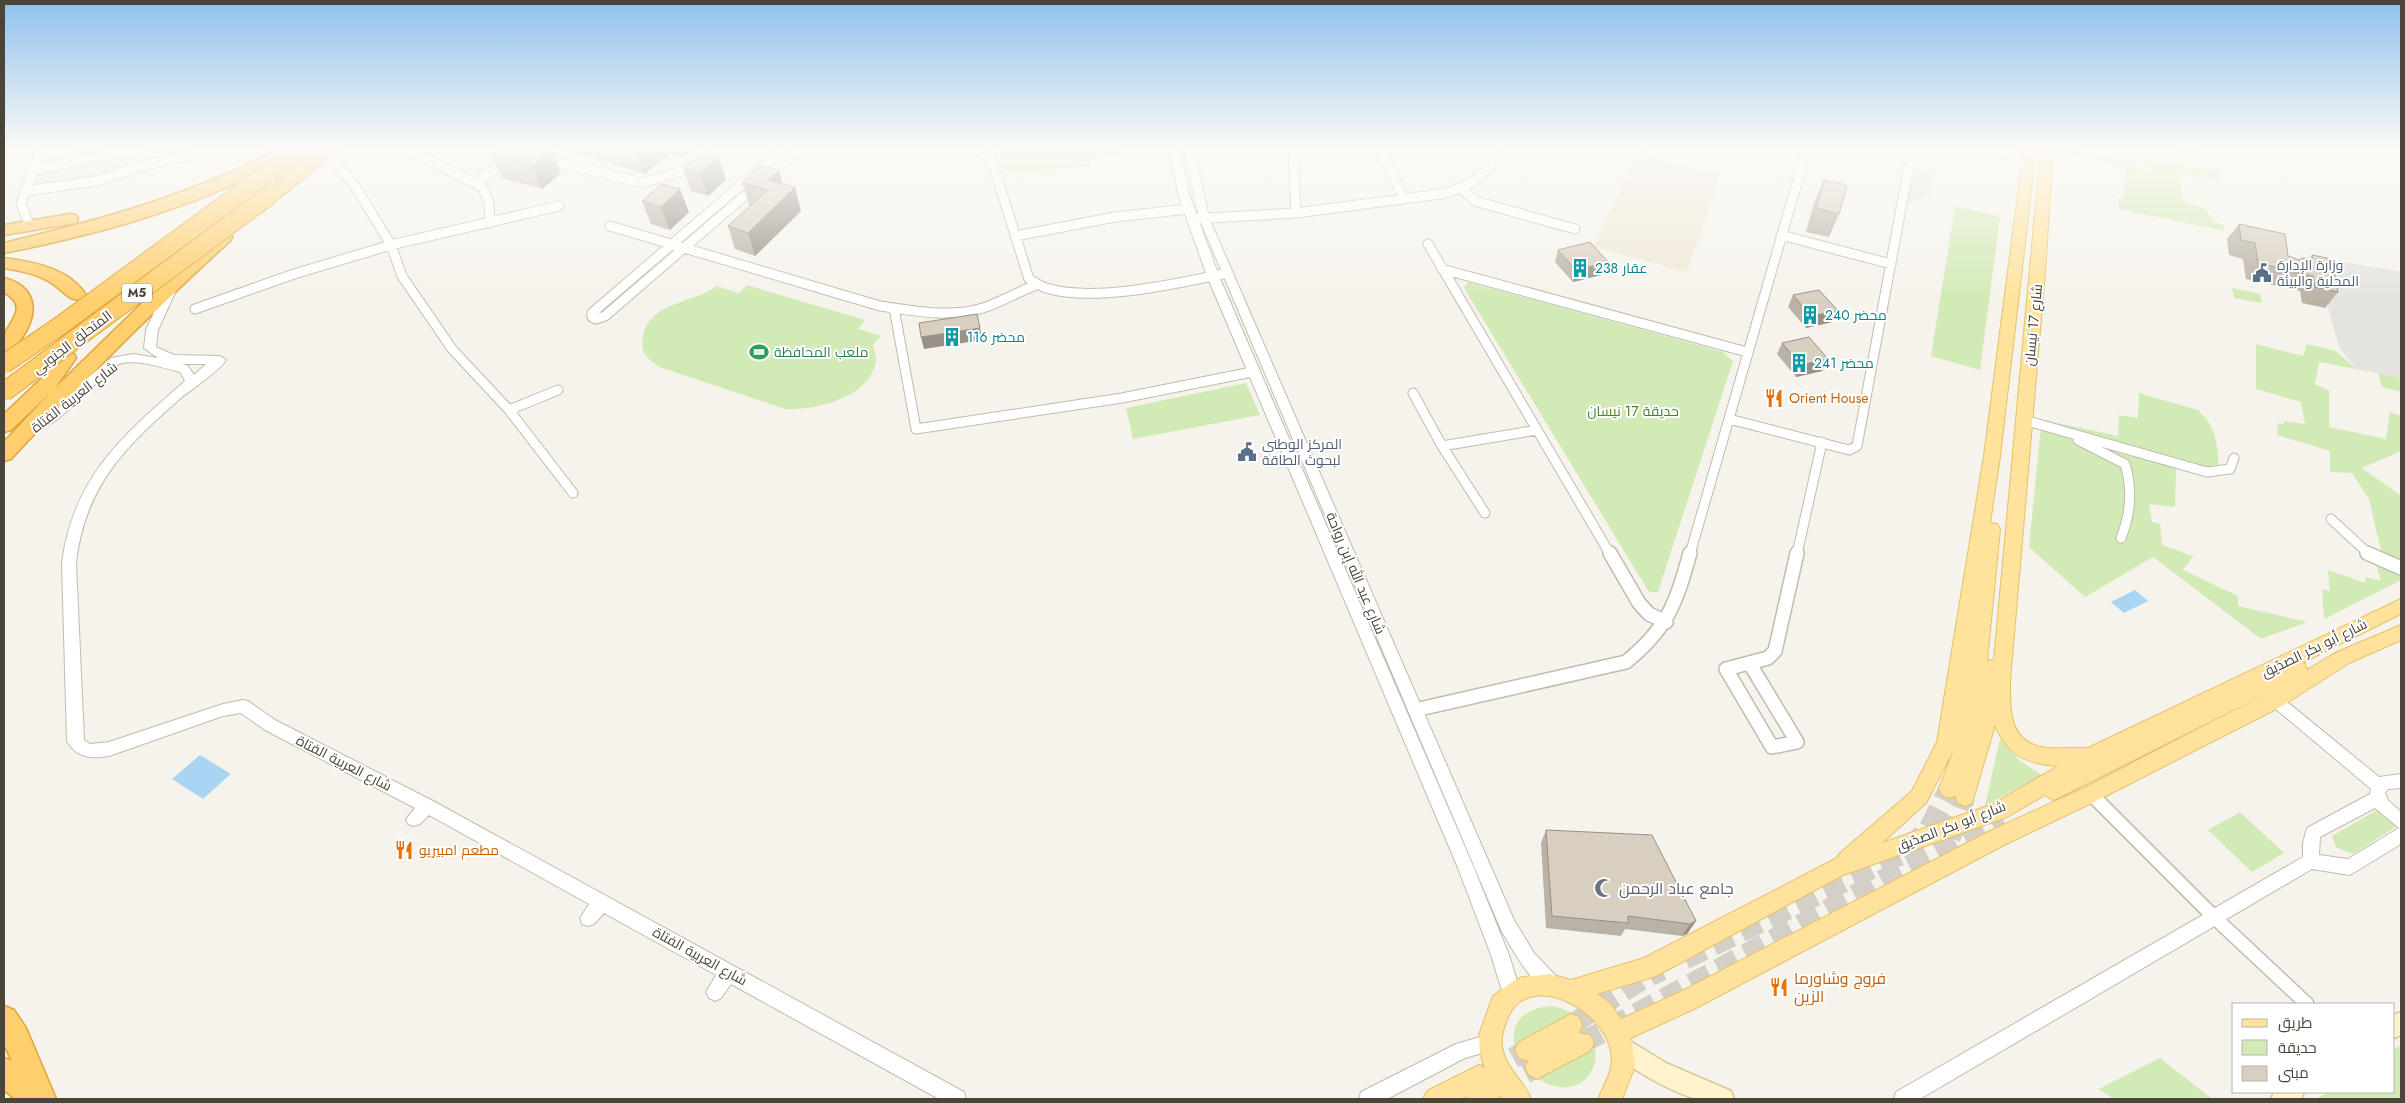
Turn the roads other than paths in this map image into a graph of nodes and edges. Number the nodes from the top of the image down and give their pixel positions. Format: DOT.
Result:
graph roads {
  1 [pos="22,199"];
  2 [pos="161,199"];
  3 [pos="183,199"];
  4 [pos="232,199"];
  5 [pos="264,199"];
  6 [pos="265,199"];
  7 [pos="363,199"];
  8 [pos="488,199"];
  9 [pos="724,199"];
  10 [pos="739,199"];
  11 [pos="1004,199"];
  12 [pos="1188,199"];
  13 [pos="1193,199"];
  14 [pos="1295,199"];
  15 [pos="1407,199"];
  16 [pos="1473,199"];
  17 [pos="1792,199"];
  18 [pos="1903,199"];
  19 [pos="2024,199"];
  20 [pos="2043,199"];
  21 [pos="1404,200"];
  22 [pos="559,206"];
  23 [pos="1296,212"];
  24 [pos="1194,215"];
  25 [pos="490,223"];
  26 [pos="30,226"];
  27 [pos="610,226"];
  28 [pos="1575,229"];
  29 [pos="4,230"];
  30 [pos="1782,235"];
  31 [pos="1015,236"];
  32 [pos="1428,244"];
  33 [pos="671,245"];
  34 [pos="391,246"];
  35 [pos="4,248"];
  36 [pos="682,248"];
  37 [pos="4,263"];
  38 [pos="1891,264"];
  39 [pos="2016,267"];
  40 [pos="1442,269"];
  41 [pos="2038,272"];
  42 [pos="1228,273"];
  43 [pos="1213,276"];
  44 [pos="175,281"];
  45 [pos="4,284"];
  46 [pos="1036,286"];
  47 [pos="77,295"];
  48 [pos="894,308"];
  49 [pos="195,309"];
  50 [pos="4,348"];
  51 [pos="1747,352"];
  52 [pos="67,358"];
  53 [pos="170,361"];
  54 [pos="4,364"];
  55 [pos="1252,372"];
  56 [pos="192,382"];
  57 [pos="47,385"];
  58 [pos="558,390"];
  59 [pos="4,392"];
  60 [pos="1413,393"];
  61 [pos="509,410"];
  62 [pos="4,417"];
  63 [pos="1729,418"];
  64 [pos="2024,420"];
  65 [pos="4,425"];
  66 [pos="1537,430"];
  67 [pos="2071,434"];
  68 [pos="1822,442"];
  69 [pos="1442,446"];
  70 [pos="7,450"];
  71 [pos="1992,456"];
  72 [pos="2234,458"];
  73 [pos="574,493"];
  74 [pos="2017,501"];
  75 [pos="1485,513"];
  76 [pos="2331,519"];
  77 [pos="2120,538"];
  78 [pos="2401,568"];
  79 [pos="2401,606"];
  80 [pos="1666,622"];
  81 [pos="2401,632"];
  82 [pos="2342,658"];
  83 [pos="1750,664"];
  84 [pos="2275,700"];
  85 [pos="1415,710"];
  86 [pos="2093,755"];
  87 [pos="2401,781"];
  88 [pos="2378,792"];
  89 [pos="2091,794"];
  90 [pos="427,806"];
  91 [pos="2001,816"];
  92 [pos="414,819"];
  93 [pos="2401,822"];
  94 [pos="2401,835"];
  95 [pos="2311,861"];
  96 [pos="1837,868"];
  97 [pos="602,902"];
  98 [pos="2214,917"];
  99 [pos="588,918"];
  100 [pos="730,972"];
  101 [pos="1552,984"];
  102 [pos="1574,990"];
  103 [pos="715,992"];
  104 [pos="1512,994"];
  105 [pos="2306,1003"];
  106 [pos="4,1020"];
  107 [pos="1576,1034"];
  108 [pos="1620,1040"];
  109 [pos="1490,1042"];
  110 [pos="1532,1058"];
  111 [pos="4,1072"];
  112 [pos="1482,1090"];
  113 [pos="40,1099"];
  114 [pos="958,1099"];
  115 [pos="1368,1099"];
  116 [pos="1436,1099"];
  117 [pos="1519,1099"];
  118 [pos="1610,1099"];
  119 [pos="1723,1099"];
  120 [pos="1903,1099"];
  1 -- 26 [label="street"];
  2 -- 26 [label="highway"];
  3 -- 35 [label="highway"];
  4 -- 54 [label="highway, المتحلق الجنوبي, bridge"];
  5 -- 59 [label="highway, المتحلق الجنوبي / M5, bridge"];
  6 -- 44 [label="highway"];
  7 -- 34 [label="street"];
  8 -- 25 [label="street"];
  9 -- 33 [label="street"];
  10 -- 36 [label="street"];
  11 -- 31 [label="street"];
  12 -- 24 [label="street, شارع عبد الله إبن رواحة"];
  13 -- 24 [label="street, شارع عبد الله إبن رواحة"];
  14 -- 23 [label="street"];
  15 -- 21 [label="street"];
  16 -- 28 [label="street"];
  17 -- 30 [label="street"];
  18 -- 38 [label="street"];
  19 -- 39 [label="main road, شارع 17 نيسان"];
  20 -- 41 [label="main road, شارع 17 نيسان"];
  21 -- 23 [label="street"];
  22 -- 25 [label="street"];
  23 -- 24 [label="street"];
  24 -- 31 [label="street"];
  24 -- 42 [label="street, شارع عبد الله إبن رواحة"];
  24 -- 43 [label="street, شارع عبد الله إبن رواحة"];
  25 -- 34 [label="street"];
  26 -- 29 [label="highway"];
  27 -- 33 [label="street"];
  30 -- 38 [label="street"];
  30 -- 51 [label="street"];
  31 -- 46 [label="street"];
  32 -- 40 [label="street"];
  33 -- 36 [label="street"];
  33 -- 36 [label="street"];
  34 -- 49 [label="street"];
  34 -- 61 [label="street"];
  36 -- 48 [label="street"];
  37 -- 47 [label="highway"];
  38 -- 68 [label="street"];
  39 -- 41 [label="main road"];
  39 -- 71 [label="main road, شارع 17 نيسان"];
  40 -- 51 [label="street"];
  40 -- 66 [label="street"];
  41 -- 64 [label="main road, شارع 17 نيسان"];
  42 -- 43 [label="street"];
  42 -- 85 [label="street, شارع عبد الله إبن رواحة"];
  43 -- 46 [label="street"];
  43 -- 55 [label="street, شارع عبد الله إبن رواحة"];
  44 -- 53 [label="street, شارع العربية الفتاة"];
  44 -- 70 [label="highway"];
  45 -- 50 [label="highway"];
  46 -- 48 [label="street"];
  48 -- 55 [label="street"];
  51 -- 63 [label="street"];
  52 -- 57 [label="highway"];
  53 -- 56 [label="street, شارع العربية الفتاة"];
  53 -- 56 [label="street, شارع العربية الفتاة"];
  53 -- 70 [label="street, شارع العربية الفتاة"];
  55 -- 104 [label="street, شارع عبد الله إبن رواحة"];
  56 -- 90 [label="street, شارع العربية الفتاة"];
  57 -- 62 [label="highway"];
  57 -- 65 [label="highway"];
  58 -- 61 [label="street"];
  60 -- 69 [label="street"];
  61 -- 73 [label="street"];
  63 -- 68 [label="street"];
  63 -- 80 [label="street"];
  64 -- 67 [label="street"];
  64 -- 74 [label="main road, شارع 17 نيسان"];
  66 -- 69 [label="street"];
  66 -- 80 [label="street"];
  67 -- 72 [label="street"];
  67 -- 77 [label="street"];
  68 -- 83 [label="street"];
  69 -- 75 [label="street"];
  71 -- 74 [label="main road"];
  71 -- 96 [label="main road"];
  74 -- 86 [label="main road"];
  76 -- 78 [label="street"];
  79 -- 86 [label="main road, شارع أبو بكر الصدّيق"];
  80 -- 85 [label="street"];
  81 -- 82 [label="main road, شارع أبو بكر الصدّيق"];
  82 -- 84 [label="main road, شارع أبو بكر الصدّيق"];
  82 -- 91 [label="main road"];
  83 -- 83 [label="street"];
  84 -- 88 [label="street"];
  84 -- 89 [label="main road, شارع أبو بكر الصدّيق"];
  85 -- 101 [label="street, شارع عبد الله إبن رواحة"];
  86 -- 96 [label="main road, شارع أبو بكر الصدّيق"];
  87 -- 88 [label="street"];
  88 -- 93 [label="street"];
  88 -- 95 [label="street"];
  89 -- 98 [label="street"];
  89 -- 108 [label="main road, شارع أبو بكر الصدّيق"];
  90 -- 92 [label="street"];
  90 -- 97 [label="street, شارع العربية الفتاة"];
  94 -- 95 [label="street"];
  95 -- 98 [label="street"];
  96 -- 102 [label="main road, شارع أبو بكر الصدّيق"];
  97 -- 99 [label="street"];
  97 -- 100 [label="street, شارع العربية الفتاة"];
  98 -- 105 [label="street"];
  98 -- 120 [label="street"];
  100 -- 103 [label="street"];
  100 -- 114 [label="street, شارع العربية الفتاة"];
  101 -- 102 [label="main road"];
  101 -- 104 [label="main road"];
  102 -- 108 [label="main road"];
  104 -- 109 [label="main road"];
  106 -- 113 [label="highway"];
  107 -- 110 [label="main road"];
  108 -- 118 [label="main road"];
  108 -- 119 [label="main road"];
  109 -- 115 [label="street"];
  109 -- 117 [label="main road"];
  111 -- 113 [label="highway"];
  112 -- 116 [label="main road"];
}
